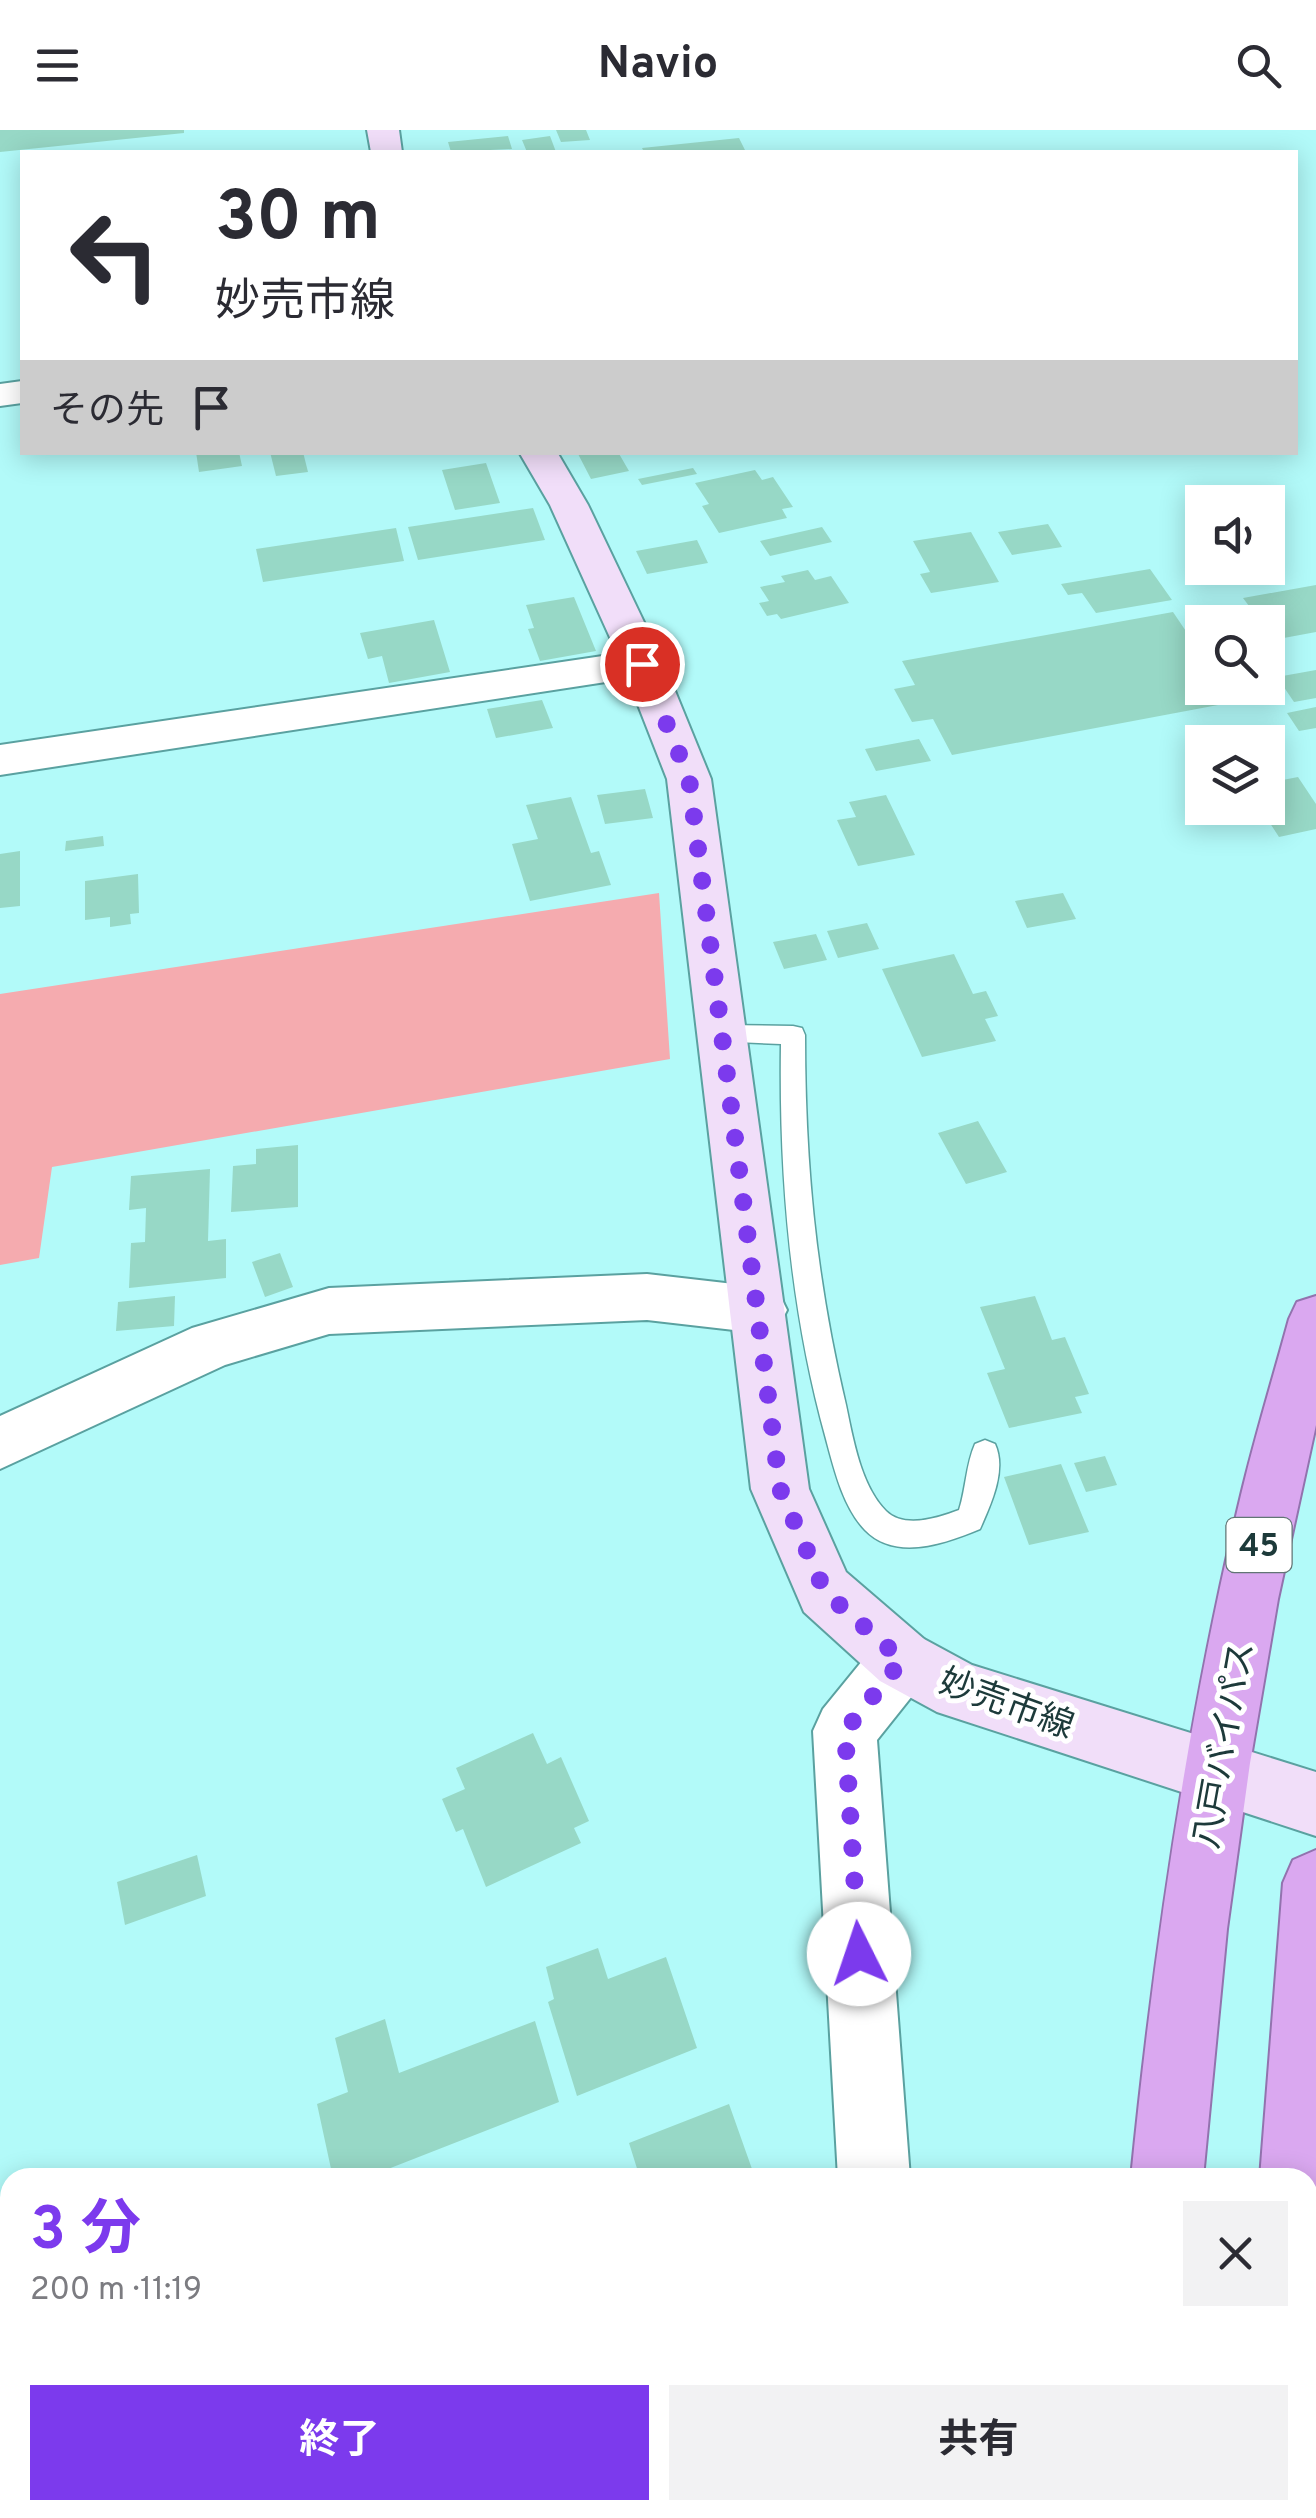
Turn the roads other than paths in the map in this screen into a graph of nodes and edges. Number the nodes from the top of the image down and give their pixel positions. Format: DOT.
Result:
graph roads {
  1 [pos="540,455"];
  2 [pos="642,664"];
  3 [pos="0,760"];
  4 [pos="723,1034"];
  5 [pos="760,1310"];
  6 [pos="1316,1319"];
  7 [pos="0,1443"];
  8 [pos="985,1453"];
  9 [pos="902,1660"];
  10 [pos="1215,1773"];
  11 [pos="1316,1804"];
  12 [pos="1316,1883"];
  13 [pos="873,2168"];
  14 [pos="1168,2168"];
  15 [pos="1297,2168"];
  1 -- 2 [label="main road, 妙売市線"];
  2 -- 3 [label="street"];
  2 -- 4 [label="main road, 妙売市線"];
  4 -- 5 [label="main road, 妙売市線"];
  4 -- 8 [label="lane"];
  5 -- 7 [label="street"];
  5 -- 9 [label="main road, 妙売市線"];
  6 -- 10 [label="highway, 八戸バイパス / 45"];
  9 -- 10 [label="main road, 妙売市線"];
  9 -- 13 [label="street"];
  10 -- 11 [label="main road, 妙売市線"];
  10 -- 14 [label="highway, 八戸バイパス / 45"];
  12 -- 15 [label="highway"];
}
